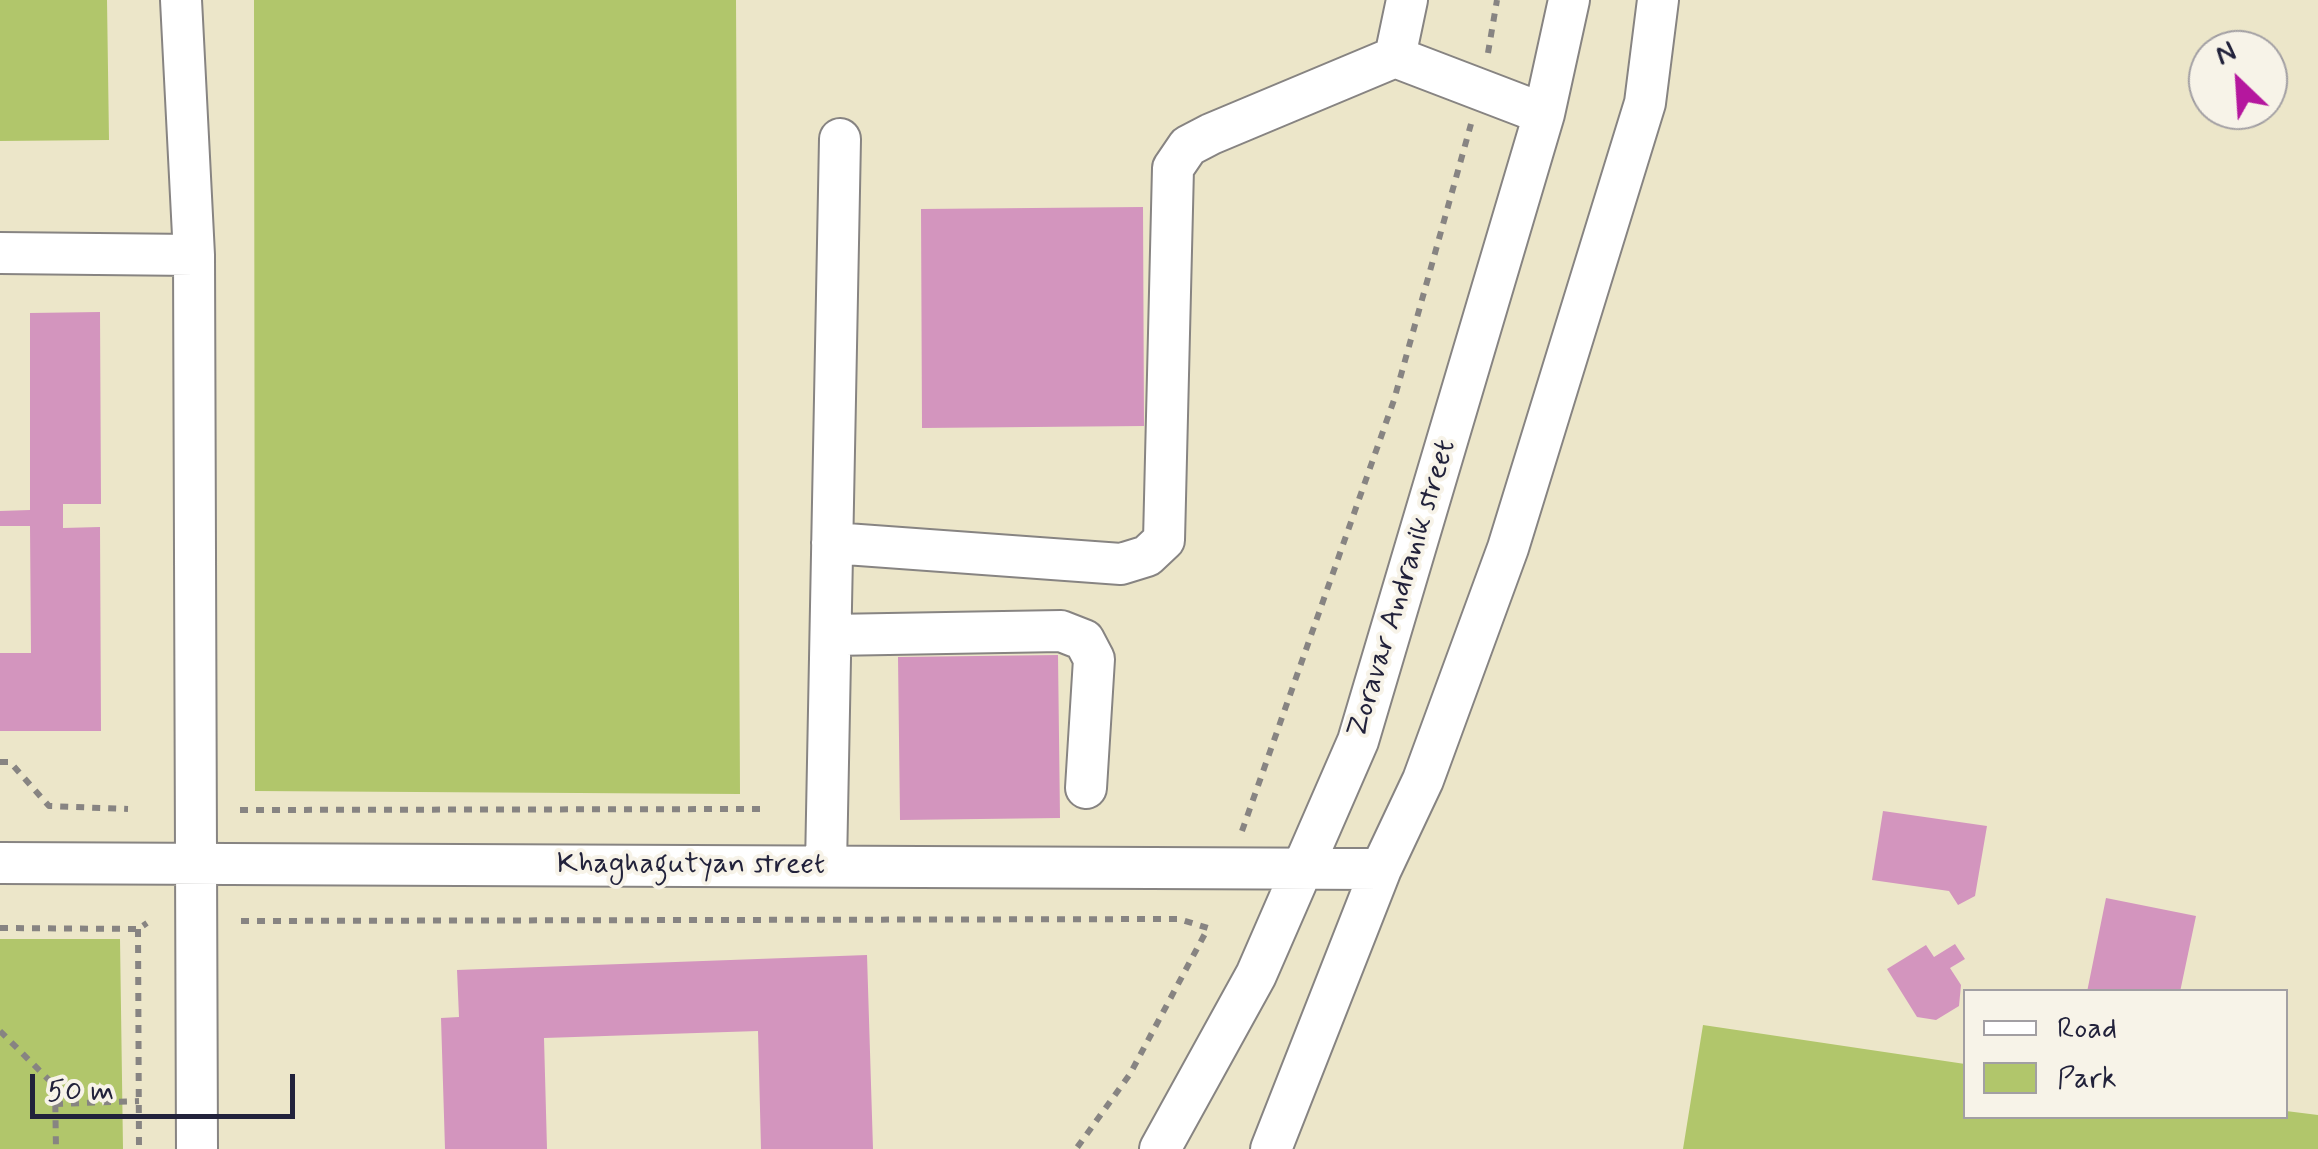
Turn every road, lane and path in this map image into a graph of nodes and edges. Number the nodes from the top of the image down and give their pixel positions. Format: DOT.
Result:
graph roads {
  1 [pos="182,0"];
  2 [pos="1407,0"];
  3 [pos="1497,0"];
  4 [pos="1570,0"];
  5 [pos="1658,0"];
  6 [pos="1394,57"];
  7 [pos="1482,90"];
  8 [pos="1544,114"];
  9 [pos="840,139"];
  10 [pos="0,253"];
  11 [pos="194,256"];
  12 [pos="832,543"];
  13 [pos="830,635"];
  14 [pos="0,762"];
  15 [pos="1086,788"];
  16 [pos="128,810"];
  17 [pos="240,810"];
  18 [pos="760,810"];
  19 [pos="1242,831"];
  20 [pos="195,862"];
  21 [pos="0,863"];
  22 [pos="826,866"];
  23 [pos="1305,869"];
  24 [pos="1382,869"];
  25 [pos="241,921"];
  26 [pos="147,923"];
  27 [pos="0,928"];
  28 [pos="138,929"];
  29 [pos="0,1031"];
  30 [pos="139,1101"];
  31 [pos="55,1104"];
  32 [pos="56,1149"];
  33 [pos="139,1149"];
  34 [pos="197,1149"];
  35 [pos="1076,1149"];
  36 [pos="1160,1149"];
  37 [pos="1271,1149"];
  1 -- 11 [label="street"];
  2 -- 6 [label="street"];
  3 -- 7 [label="path"];
  4 -- 8 [label="street, Zoravar Andranik street"];
  5 -- 24 [label="street"];
  6 -- 7 [label="street"];
  6 -- 12 [label="street"];
  7 -- 8 [label="street"];
  7 -- 19 [label="path"];
  8 -- 23 [label="street, Zoravar Andranik street"];
  9 -- 12 [label="street"];
  10 -- 11 [label="street"];
  11 -- 20 [label="street"];
  12 -- 13 [label="street"];
  13 -- 15 [label="street"];
  13 -- 22 [label="street"];
  14 -- 16 [label="path"];
  17 -- 18 [label="path"];
  20 -- 21 [label="street, Khaghagutyan street"];
  20 -- 22 [label="street, Khaghagutyan street"];
  20 -- 34 [label="street"];
  22 -- 23 [label="street, Khaghagutyan street"];
  23 -- 24 [label="street, Khaghagutyan street"];
  23 -- 36 [label="street, Zoravar Andranik street"];
  24 -- 37 [label="street"];
  25 -- 35 [label="path"];
  26 -- 28 [label="path"];
  27 -- 28 [label="path"];
  28 -- 30 [label="path"];
  29 -- 31 [label="path"];
  30 -- 31 [label="path"];
  30 -- 33 [label="path"];
  31 -- 32 [label="path"];
}
